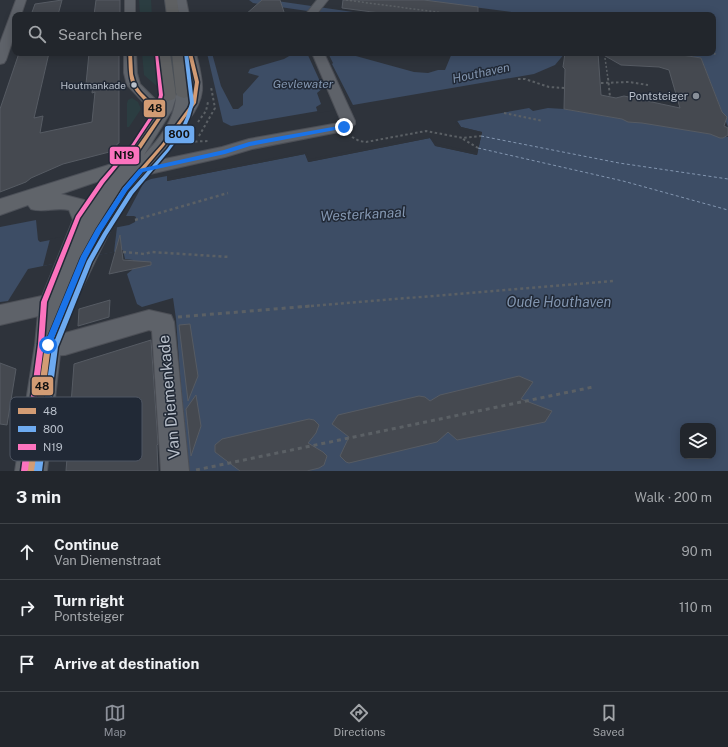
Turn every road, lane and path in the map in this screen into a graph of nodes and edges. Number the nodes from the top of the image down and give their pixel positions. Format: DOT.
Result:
graph roads {
  1 [pos="130,0"];
  2 [pos="171,0"];
  3 [pos="181,0"];
  4 [pos="346,0"];
  5 [pos="23,1"];
  6 [pos="321,2"];
  7 [pos="17,12"];
  8 [pos="130,12"];
  9 [pos="173,12"];
  10 [pos="183,12"];
  11 [pos="313,12"];
  12 [pos="436,12"];
  13 [pos="12,21"];
  14 [pos="5,34"];
  15 [pos="130,56"];
  16 [pos="163,56"];
  17 [pos="179,56"];
  18 [pos="191,56"];
  19 [pos="319,56"];
  20 [pos="605,58"];
  21 [pos="0,60"];
  22 [pos="518,79"];
  23 [pos="608,82"];
  24 [pos="601,83"];
  25 [pos="648,85"];
  26 [pos="564,88"];
  27 [pos="184,93"];
  28 [pos="168,96"];
  29 [pos="610,97"];
  30 [pos="504,113"];
  31 [pos="160,117"];
  32 [pos="542,121"];
  33 [pos="176,127"];
  34 [pos="481,136"];
  35 [pos="463,138"];
  36 [pos="359,141"];
  37 [pos="478,148"];
  38 [pos="120,174"];
  39 [pos="228,193"];
  40 [pos="47,201"];
  41 [pos="0,207"];
  42 [pos="0,215"];
  43 [pos="135,220"];
  44 [pos="87,228"];
  45 [pos="123,252"];
  46 [pos="230,257"];
  47 [pos="614,281"];
  48 [pos="58,302"];
  49 [pos="0,315"];
  50 [pos="163,322"];
  51 [pos="48,345"];
  52 [pos="593,387"];
  53 [pos="41,397"];
  54 [pos="32,461"];
  55 [pos="31,471"];
  56 [pos="175,471"];
  57 [pos="193,471"];
  1 -- 8 [label="street"];
  2 -- 9 [label="highway"];
  3 -- 10 [label="street"];
  4 -- 12 [label="path"];
  5 -- 7 [label="street"];
  6 -- 11 [label="street"];
  13 -- 14 [label="street"];
  14 -- 21 [label="street"];
  15 -- 31 [label="street"];
  16 -- 28 [label="highway"];
  17 -- 27 [label="highway"];
  18 -- 33 [label="street"];
  19 -- 38 [label="street"];
  20 -- 23 [label="path"];
  22 -- 26 [label="path"];
  23 -- 24 [label="path"];
  23 -- 25 [label="path"];
  23 -- 29 [label="path"];
  27 -- 33 [label="main road"];
  28 -- 31 [label="main road"];
  30 -- 32 [label="path"];
  31 -- 38 [label="main road"];
  33 -- 38 [label="main road"];
  34 -- 35 [label="path"];
  35 -- 36 [label="path"];
  35 -- 37 [label="path"];
  38 -- 40 [label="main road"];
  38 -- 41 [label="main road"];
  38 -- 44 [label="main road"];
  38 -- 44 [label="main road"];
  39 -- 43 [label="path"];
  40 -- 42 [label="main road"];
  40 -- 44 [label="main road"];
  44 -- 48 [label="main road"];
  45 -- 46 [label="path"];
  47 -- 50 [label="path"];
  48 -- 49 [label="street"];
  48 -- 51 [label="main road"];
  50 -- 51 [label="street, Van Diemenkade"];
  50 -- 56 [label="street, Van Diemenkade"];
  51 -- 53 [label="main road"];
  52 -- 57 [label="path"];
  54 -- 55 [label="main road"];
}
